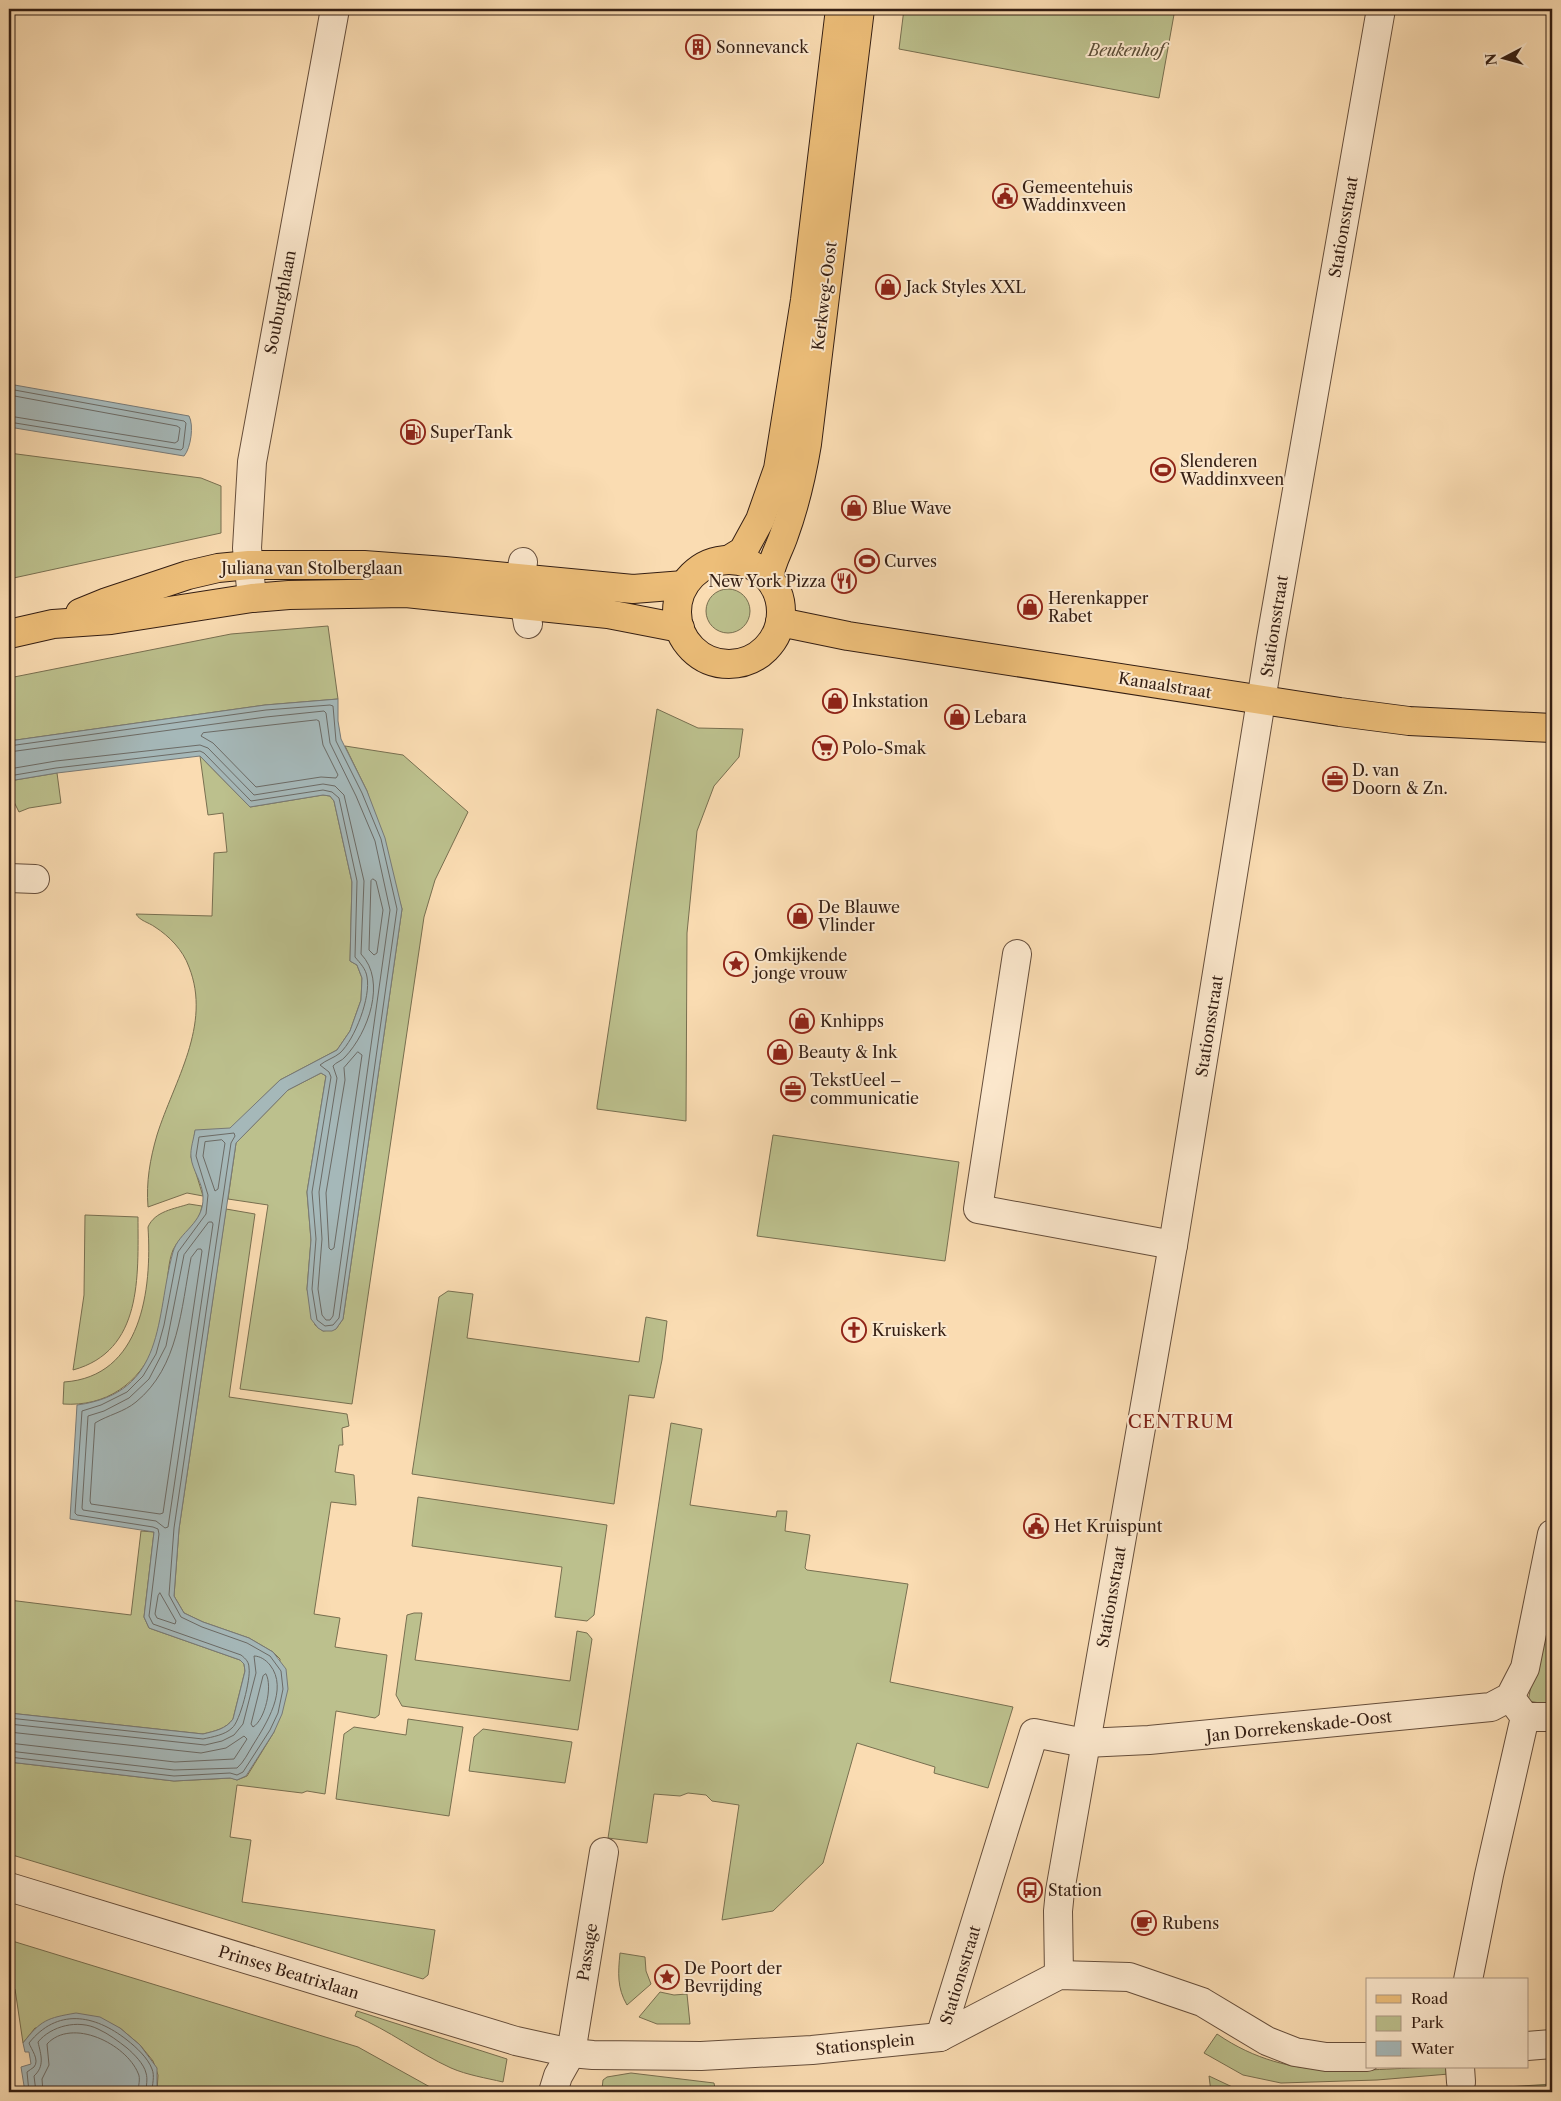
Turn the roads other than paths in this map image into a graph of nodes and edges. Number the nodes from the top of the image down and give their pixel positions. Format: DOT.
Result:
graph roads {
  1 [pos="335,9"];
  2 [pos="840,9"];
  3 [pos="860,9"];
  4 [pos="1381,9"];
  5 [pos="730,559"];
  6 [pos="249,565"];
  7 [pos="522,569"];
  8 [pos="769,578"];
  9 [pos="684,586"];
  10 [pos="252,598"];
  11 [pos="526,615"];
  12 [pos="780,622"];
  13 [pos="53,624"];
  14 [pos="680,628"];
  15 [pos="9,634"];
  16 [pos="1262,700"];
  17 [pos="1552,728"];
  18 [pos="1017,954"];
  19 [pos="1173,1245"];
  20 [pos="1552,1534"];
  21 [pos="1517,1707"];
  22 [pos="1552,1717"];
  23 [pos="1085,1743"];
  24 [pos="604,1852"];
  25 [pos="9,1887"];
  26 [pos="1059,1976"];
  27 [pos="1468,1978"];
  28 [pos="940,2036"];
  29 [pos="1552,2044"];
  30 [pos="1528,2046"];
  31 [pos="571,2052"];
  32 [pos="1366,2057"];
  33 [pos="553,2092"];
  1 -- 6 [label="street, Souburghlaan"];
  2 -- 5 [label="main road, Kerkweg-Oost"];
  3 -- 8 [label="main road, Kerkweg-Oost"];
  4 -- 16 [label="street, Stationsstraat"];
  5 -- 8 [label="main road"];
  5 -- 9 [label="main road"];
  6 -- 7 [label="main road, Juliana van Stolberglaan"];
  6 -- 10 [label="street, Souburghlaan"];
  6 -- 13 [label="main road, Juliana van Stolberglaan"];
  7 -- 9 [label="main road, Juliana van Stolberglaan"];
  7 -- 11 [label="street"];
  8 -- 12 [label="main road"];
  9 -- 14 [label="main road"];
  10 -- 11 [label="main road, Juliana van Stolberglaan"];
  10 -- 13 [label="main road, Juliana van Stolberglaan"];
  11 -- 14 [label="main road, Juliana van Stolberglaan"];
  12 -- 14 [label="main road"];
  12 -- 16 [label="main road, Kanaalstraat"];
  13 -- 15 [label="main road, Juliana van Stolberglaan"];
  16 -- 17 [label="main road, Kanaalstraat"];
  16 -- 19 [label="street, Stationsstraat"];
  18 -- 19 [label="street"];
  19 -- 23 [label="street, Stationsstraat"];
  20 -- 21 [label="street"];
  21 -- 22 [label="street"];
  21 -- 23 [label="street, Jan Dorrekenskade-Oost"];
  21 -- 27 [label="street"];
  23 -- 26 [label="street, Stationsstraat"];
  23 -- 28 [label="street, Stationsstraat"];
  24 -- 31 [label="street, Passage"];
  25 -- 31 [label="street, Prinses Beatrixlaan"];
  26 -- 28 [label="street, Stationsplein"];
  26 -- 32 [label="street, Stationsplein"];
  28 -- 31 [label="street, Stationsplein"];
  29 -- 30 [label="street"];
  31 -- 33 [label="street, Passage"];
}
